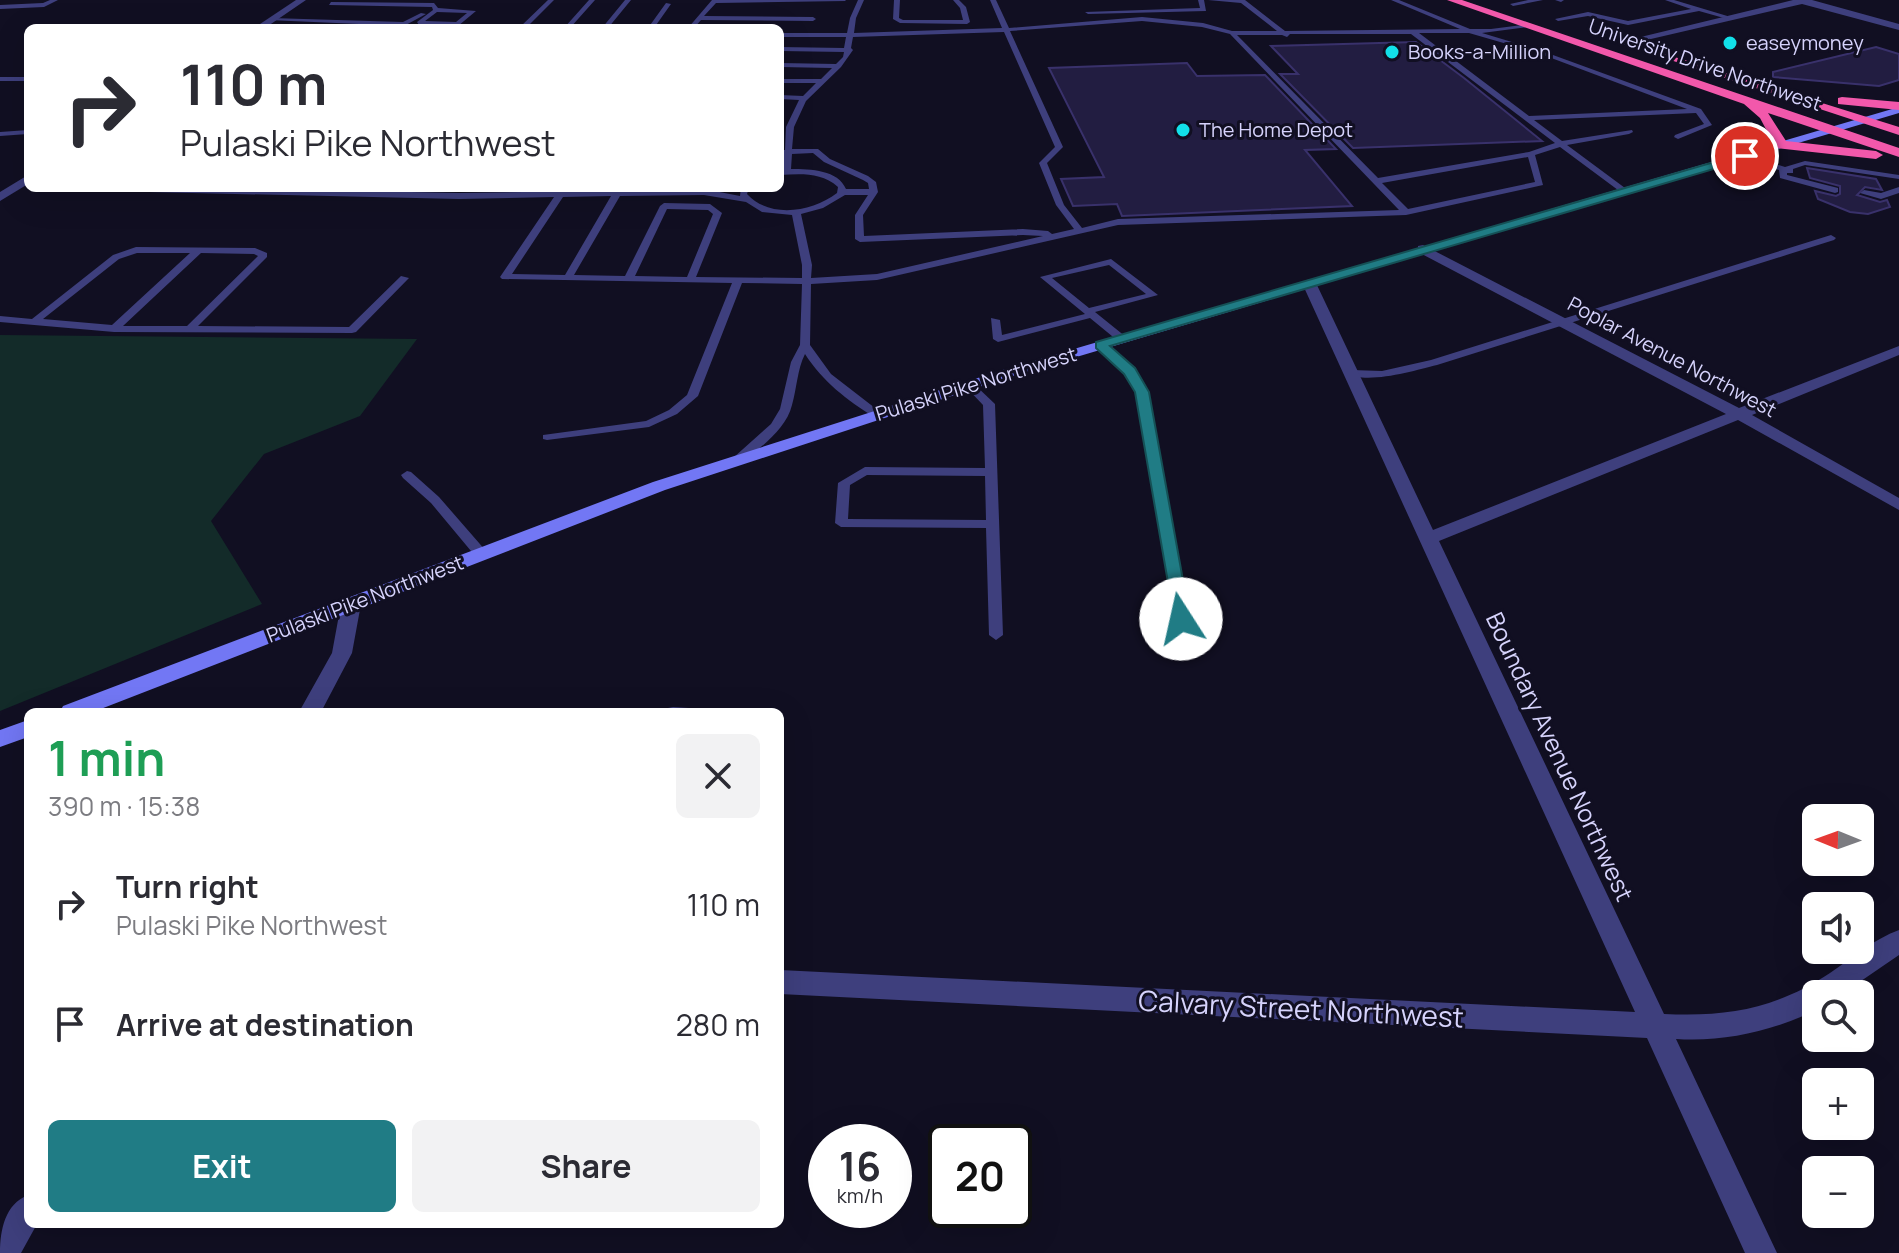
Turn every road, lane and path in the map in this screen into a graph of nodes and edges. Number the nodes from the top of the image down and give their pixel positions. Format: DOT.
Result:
graph roads {
  1 [pos="55,0"];
  2 [pos="302,0"];
  3 [pos="551,0"];
  4 [pos="592,0"];
  5 [pos="628,0"];
  6 [pos="861,0"];
  7 [pos="897,0"];
  8 [pos="956,0"];
  9 [pos="993,0"];
  10 [pos="1079,0"];
  11 [pos="1201,0"];
  12 [pos="1211,0"];
  13 [pos="1241,0"];
  14 [pos="1394,0"];
  15 [pos="1452,0"];
  16 [pos="1499,0"];
  17 [pos="1540,0"];
  18 [pos="1668,0"];
  19 [pos="1803,0"];
  20 [pos="843,1"];
  21 [pos="334,2"];
  22 [pos="668,4"];
  23 [pos="1513,4"];
  24 [pos="437,5"];
  25 [pos="0,7"];
  26 [pos="706,8"];
  27 [pos="722,9"];
  28 [pos="740,9"];
  29 [pos="1699,9"];
  30 [pos="814,10"];
  31 [pos="1088,12"];
  32 [pos="699,18"];
  33 [pos="853,18"];
  34 [pos="1731,18"];
  35 [pos="1558,19"];
  36 [pos="271,20"];
  37 [pos="305,21"];
  38 [pos="967,22"];
  39 [pos="1096,22"];
  40 [pos="265,24"];
  41 [pos="526,24"];
  42 [pos="571,24"];
  43 [pos="608,24"];
  44 [pos="654,24"];
  45 [pos="694,24"];
  46 [pos="1527,25"];
  47 [pos="1899,27"];
  48 [pos="1585,28"];
  49 [pos="1006,30"];
  50 [pos="1469,31"];
  51 [pos="971,32"];
  52 [pos="1413,32"];
  53 [pos="1232,33"];
  54 [pos="784,35"];
  55 [pos="808,35"];
  56 [pos="852,35"];
  57 [pos="1287,35"];
  58 [pos="1612,37"];
  59 [pos="1625,42"];
  60 [pos="784,49"];
  61 [pos="850,50"];
  62 [pos="784,65"];
  63 [pos="839,66"];
  64 [pos="0,79"];
  65 [pos="24,79"];
  66 [pos="784,81"];
  67 [pos="821,81"];
  68 [pos="1775,91"];
  69 [pos="784,97"];
  70 [pos="1738,97"];
  71 [pos="805,98"];
  72 [pos="1899,108"];
  73 [pos="1698,111"];
  74 [pos="1530,118"];
  75 [pos="1866,120"];
  76 [pos="1832,130"];
  77 [pos="1899,131"];
  78 [pos="24,132"];
  79 [pos="1629,132"];
  80 [pos="785,133"];
  81 [pos="0,134"];
  82 [pos="1678,137"];
  83 [pos="1563,143"];
  84 [pos="1781,145"];
  85 [pos="784,152"];
  86 [pos="1531,154"];
  87 [pos="1899,155"];
  88 [pos="1745,156"];
  89 [pos="1783,170"];
  90 [pos="784,173"];
  91 [pos="1808,173"];
  92 [pos="1899,177"];
  93 [pos="1377,181"];
  94 [pos="1878,182"];
  95 [pos="24,184"];
  96 [pos="1899,187"];
  97 [pos="1622,190"];
  98 [pos="1835,190"];
  99 [pos="282,192"];
  100 [pos="516,192"];
  101 [pos="556,192"];
  102 [pos="618,192"];
  103 [pos="704,192"];
  104 [pos="746,192"];
  105 [pos="841,192"];
  106 [pos="874,192"];
  107 [pos="561,193"];
  108 [pos="1864,193"];
  109 [pos="0,197"];
  110 [pos="747,200"];
  111 [pos="796,211"];
  112 [pos="1406,212"];
  113 [pos="1079,230"];
  114 [pos="1061,236"];
  115 [pos="1831,238"];
  116 [pos="1423,249"];
  117 [pos="199,250"];
  118 [pos="404,278"];
  119 [pos="568,278"];
  120 [pos="629,278"];
  121 [pos="690,280"];
  122 [pos="738,280"];
  123 [pos="805,281"];
  124 [pos="1309,283"];
  125 [pos="1090,313"];
  126 [pos="0,319"];
  127 [pos="995,320"];
  128 [pos="34,322"];
  129 [pos="1565,322"];
  130 [pos="114,329"];
  131 [pos="189,330"];
  132 [pos="1122,339"];
  133 [pos="805,345"];
  134 [pos="1100,345"];
  135 [pos="1899,350"];
  136 [pos="1351,373"];
  137 [pos="970,386"];
  138 [pos="878,415"];
  139 [pos="1740,415"];
  140 [pos="547,437"];
  141 [pos="737,461"];
  142 [pos="991,472"];
  143 [pos="407,475"];
  144 [pos="1899,505"];
  145 [pos="993,524"];
  146 [pos="1428,539"];
  147 [pos="481,554"];
  148 [pos="351,604"];
  149 [pos="1181,619"];
  150 [pos="996,635"];
  151 [pos="81,708"];
  152 [pos="312,708"];
  153 [pos="24,730"];
  154 [pos="0,739"];
  155 [pos="1899,941"];
  156 [pos="1840,980"];
  157 [pos="784,982"];
  158 [pos="1802,1005"];
  159 [pos="1655,1026"];
  160 [pos="24,1217"];
  161 [pos="3,1253"];
  162 [pos="1761,1253"];
  1 -- 25 [label="lane"];
  2 -- 36 [label="street"];
  3 -- 41 [label="lane"];
  4 -- 42 [label="lane"];
  5 -- 43 [label="lane"];
  6 -- 33 [label="lane"];
  7 -- 38 [label="lane"];
  8 -- 38 [label="lane"];
  9 -- 49 [label="lane"];
  10 -- 31 [label="lane"];
  11 -- 31 [label="lane"];
  12 -- 13 [label="lane"];
  13 -- 57 [label="lane"];
  14 -- 50 [label="lane"];
  15 -- 46 [label="highway, University Drive Northwest"];
  16 -- 23 [label="highway, University Drive Northwest"];
  17 -- 23 [label="lane"];
  18 -- 29 [label="lane"];
  19 -- 34 [label="street"];
  19 -- 47 [label="street"];
  20 -- 30 [label="lane"];
  20 -- 33 [label="lane"];
  21 -- 24 [label="lane"];
  21 -- 37 [label="lane"];
  22 -- 44 [label="lane"];
  23 -- 35 [label="highway, University Drive Northwest"];
  24 -- 24 [label="lane"];
  24 -- 37 [label="lane"];
  26 -- 27 [label="lane"];
  26 -- 30 [label="lane"];
  26 -- 32 [label="lane"];
  28 -- 30 [label="lane"];
  29 -- 34 [label="lane"];
  29 -- 35 [label="lane"];
  30 -- 32 [label="lane"];
  30 -- 55 [label="lane"];
  31 -- 39 [label="lane"];
  32 -- 45 [label="lane"];
  33 -- 56 [label="lane"];
  34 -- 59 [label="street"];
  35 -- 48 [label="highway, University Drive Northwest"];
  36 -- 37 [label="lane"];
  36 -- 40 [label="street"];
  38 -- 51 [label="lane"];
  39 -- 49 [label="lane"];
  39 -- 53 [label="lane"];
  46 -- 50 [label="lane"];
  46 -- 70 [label="highway, University Drive Northwest"];
  49 -- 51 [label="lane"];
  49 -- 113 [label="lane"];
  50 -- 52 [label="lane"];
  50 -- 73 [label="lane"];
  51 -- 56 [label="lane"];
  52 -- 57 [label="lane"];
  52 -- 74 [label="lane"];
  53 -- 57 [label="lane"];
  53 -- 93 [label="lane"];
  54 -- 55 [label="lane"];
  55 -- 56 [label="lane"];
  56 -- 61 [label="lane"];
  58 -- 59 [label="highway, University Drive Northwest"];
  59 -- 68 [label="highway, University Drive Northwest"];
  60 -- 61 [label="lane"];
  61 -- 63 [label="lane"];
  62 -- 63 [label="lane"];
  63 -- 67 [label="lane"];
  64 -- 65 [label="lane"];
  66 -- 67 [label="lane"];
  67 -- 71 [label="lane"];
  68 -- 72 [label="highway"];
  68 -- 75 [label="highway, University Drive Northwest"];
  69 -- 71 [label="lane"];
  70 -- 76 [label="highway, University Drive Northwest"];
  70 -- 84 [label="highway"];
  71 -- 80 [label="lane"];
  72 -- 75 [label="main road, Pulaski Pike Northwest"];
  73 -- 74 [label="lane"];
  73 -- 82 [label="lane"];
  74 -- 83 [label="lane"];
  75 -- 76 [label="main road, Pulaski Pike Northwest"];
  75 -- 77 [label="highway, University Drive Northwest"];
  76 -- 84 [label="main road, Pulaski Pike Northwest"];
  76 -- 87 [label="highway, University Drive Northwest"];
  78 -- 81 [label="lane"];
  79 -- 83 [label="lane"];
  83 -- 86 [label="lane"];
  83 -- 97 [label="lane"];
  84 -- 87 [label="highway"];
  84 -- 88 [label="main road, Pulaski Pike Northwest"];
  85 -- 106 [label="lane"];
  86 -- 93 [label="lane"];
  86 -- 112 [label="lane"];
  88 -- 89 [label="lane"];
  88 -- 97 [label="main road, Pulaski Pike Northwest"];
  89 -- 91 [label="lane"];
  89 -- 92 [label="lane"];
  89 -- 98 [label="lane"];
  90 -- 105 [label="lane"];
  93 -- 112 [label="lane"];
  94 -- 96 [label="lane"];
  95 -- 109 [label="street"];
  96 -- 108 [label="lane"];
  97 -- 116 [label="main road, Pulaski Pike Northwest"];
  99 -- 100 [label="lane"];
  101 -- 107 [label="lane"];
  102 -- 103 [label="lane"];
  102 -- 107 [label="lane"];
  102 -- 119 [label="lane"];
  103 -- 110 [label="lane"];
  104 -- 110 [label="lane"];
  105 -- 106 [label="lane"];
  105 -- 111 [label="lane"];
  106 -- 114 [label="lane"];
  107 -- 119 [label="lane"];
  110 -- 111 [label="lane"];
  111 -- 123 [label="lane"];
  112 -- 113 [label="lane"];
  113 -- 114 [label="lane"];
  114 -- 123 [label="lane"];
  115 -- 129 [label="lane"];
  116 -- 124 [label="main road, Pulaski Pike Northwest"];
  116 -- 129 [label="street, Poplar Avenue Northwest"];
  117 -- 128 [label="lane"];
  117 -- 130 [label="lane"];
  117 -- 131 [label="lane"];
  118 -- 131 [label="lane"];
  119 -- 120 [label="lane"];
  120 -- 121 [label="lane"];
  120 -- 121 [label="lane"];
  121 -- 122 [label="lane"];
  122 -- 123 [label="lane"];
  122 -- 140 [label="lane"];
  123 -- 133 [label="lane"];
  124 -- 132 [label="main road, Pulaski Pike Northwest"];
  124 -- 136 [label="street, Boundary Avenue Northwest"];
  125 -- 125 [label="lane"];
  125 -- 127 [label="lane"];
  125 -- 132 [label="lane"];
  126 -- 128 [label="lane"];
  128 -- 130 [label="lane"];
  129 -- 136 [label="lane"];
  129 -- 139 [label="street, Poplar Avenue Northwest"];
  130 -- 131 [label="lane"];
  132 -- 134 [label="main road, Pulaski Pike Northwest"];
  133 -- 138 [label="lane"];
  133 -- 141 [label="lane"];
  134 -- 137 [label="main road, Pulaski Pike Northwest"];
  134 -- 149 [label="lane"];
  135 -- 139 [label="street"];
  136 -- 146 [label="street, Boundary Avenue Northwest"];
  137 -- 138 [label="main road, Pulaski Pike Northwest"];
  137 -- 142 [label="lane"];
  138 -- 141 [label="main road, Pulaski Pike Northwest"];
  139 -- 144 [label="street, Poplar Avenue Northwest"];
  139 -- 146 [label="street"];
  141 -- 147 [label="main road, Pulaski Pike Northwest"];
  142 -- 145 [label="lane"];
  142 -- 145 [label="lane"];
  143 -- 147 [label="lane"];
  145 -- 150 [label="lane"];
  146 -- 159 [label="street, Boundary Avenue Northwest"];
  147 -- 148 [label="main road, Pulaski Pike Northwest"];
  148 -- 151 [label="main road, Pulaski Pike Northwest"];
  148 -- 152 [label="street"];
  153 -- 154 [label="main road"];
  155 -- 156 [label="street, Calvary Street Northwest"];
  157 -- 159 [label="street, Calvary Street Northwest"];
  158 -- 159 [label="street, Calvary Street Northwest"];
  159 -- 162 [label="street, Boundary Avenue Northwest"];
  160 -- 161 [label="street"];
}
